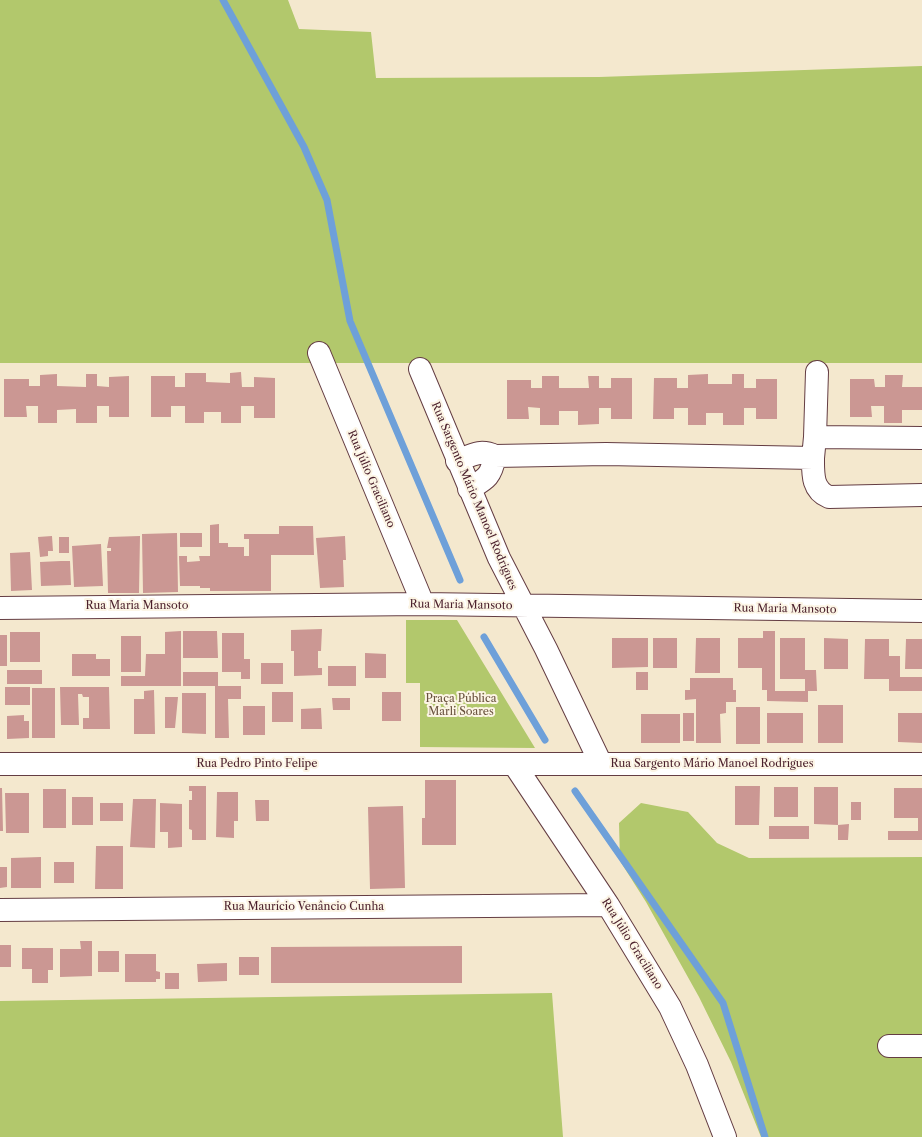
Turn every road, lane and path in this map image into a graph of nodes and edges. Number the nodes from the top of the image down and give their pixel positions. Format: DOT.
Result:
graph roads {
  1 [pos="319,353"];
  2 [pos="420,369"];
  3 [pos="817,372"];
  4 [pos="815,437"];
  5 [pos="922,438"];
  6 [pos="495,456"];
  7 [pos="813,458"];
  8 [pos="457,461"];
  9 [pos="469,489"];
  10 [pos="922,495"];
  11 [pos="423,604"];
  12 [pos="522,605"];
  13 [pos="0,608"];
  14 [pos="922,611"];
  15 [pos="0,764"];
  16 [pos="514,764"];
  17 [pos="601,764"];
  18 [pos="922,764"];
  19 [pos="608,905"];
  20 [pos="0,910"];
  21 [pos="889,1046"];
  22 [pos="922,1046"];
  23 [pos="725,1137"];
  1 -- 11 [label="street, Rua Júlio Graciliano"];
  2 -- 8 [label="street, Rua Sargento Mário Manoel Rodrigues"];
  3 -- 4 [label="street"];
  4 -- 5 [label="street"];
  4 -- 7 [label="street"];
  6 -- 7 [label="street"];
  6 -- 8 [label="street"];
  6 -- 9 [label="street"];
  7 -- 10 [label="street"];
  8 -- 9 [label="street, Rua Sargento Mário Manoel Rodrigues"];
  9 -- 12 [label="street, Rua Sargento Mário Manoel Rodrigues"];
  11 -- 12 [label="street, Rua Maria Mansoto"];
  11 -- 13 [label="street, Rua Maria Mansoto"];
  12 -- 14 [label="street, Rua Maria Mansoto"];
  12 -- 17 [label="street, Rua Sargento Mário Manoel Rodrigues"];
  15 -- 16 [label="street, Rua Pedro Pinto Felipe"];
  16 -- 17 [label="street, Rua Pedro Pinto Felipe"];
  16 -- 19 [label="street, Rua Júlio Graciliano"];
  17 -- 18 [label="street, Rua Sargento Mário Manoel Rodrigues"];
  19 -- 20 [label="street, Rua Maurício Venâncio Cunha"];
  19 -- 23 [label="street, Rua Júlio Graciliano"];
  21 -- 22 [label="street"];
}
